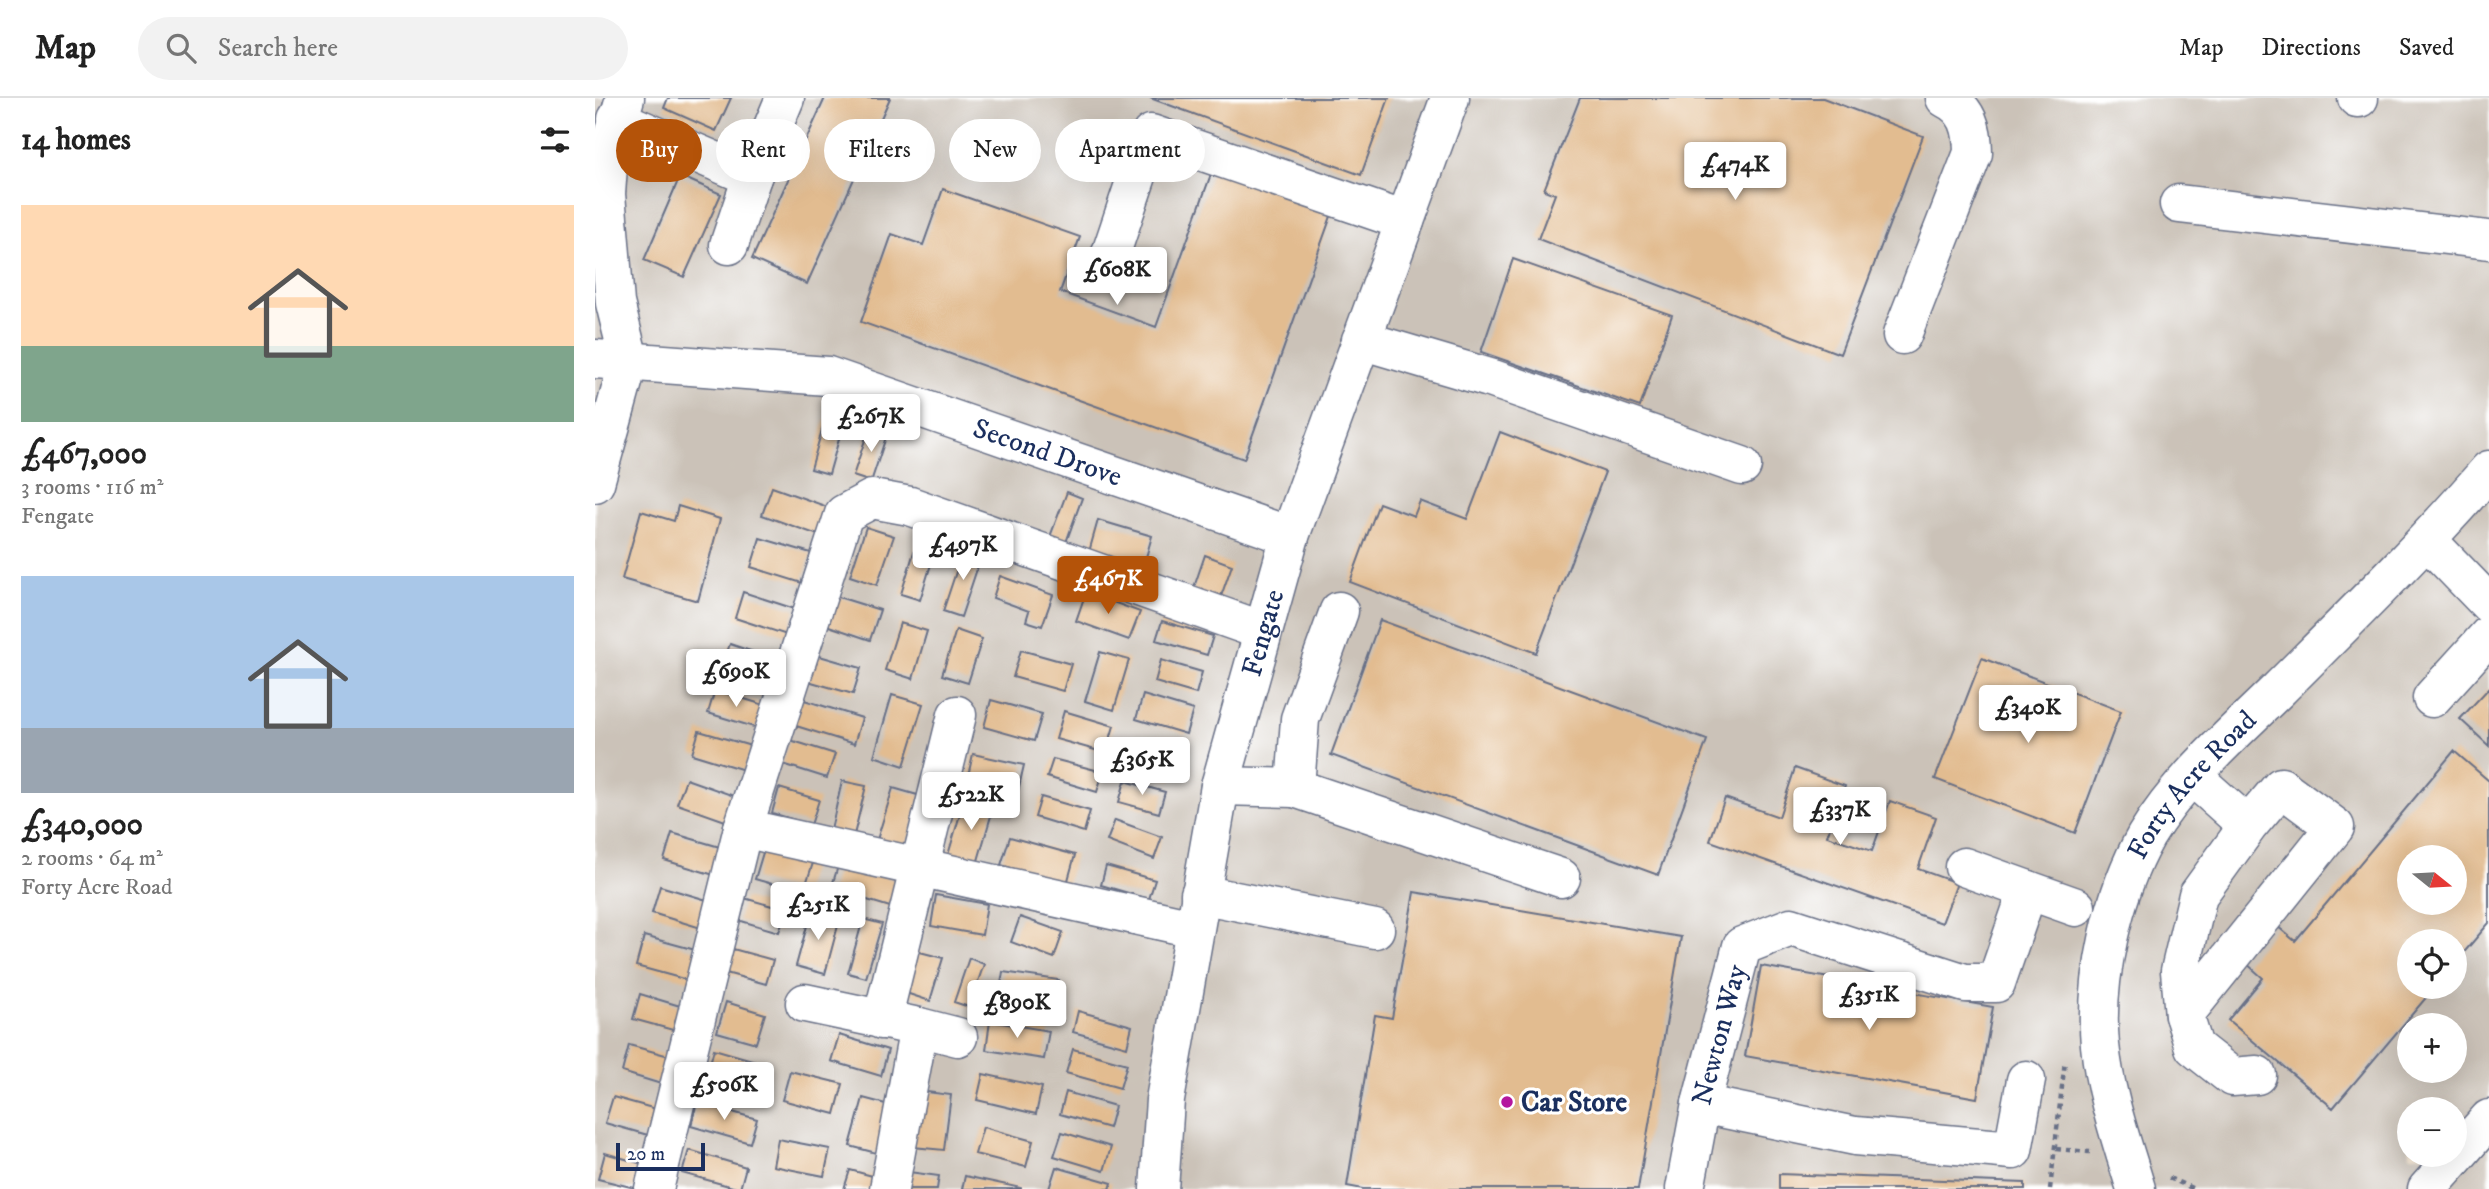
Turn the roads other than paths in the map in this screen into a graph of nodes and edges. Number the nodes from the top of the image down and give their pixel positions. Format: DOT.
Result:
graph roads {
  1 [pos="785,98"];
  2 [pos="1450,98"];
  3 [pos="1945,98"];
  4 [pos="776,119"];
  5 [pos="611,129"];
  6 [pos="716,165"];
  7 [pos="750,182"];
  8 [pos="2179,204"];
  9 [pos="1405,221"];
  10 [pos="2489,240"];
  11 [pos="729,246"];
  12 [pos="1109,259"];
  13 [pos="1902,335"];
  14 [pos="1361,340"];
  15 [pos="612,360"];
  16 [pos="1742,466"];
  17 [pos="2489,470"];
  18 [pos="595,483"];
  19 [pos="1290,536"];
  20 [pos="2428,541"];
  21 [pos="2489,604"];
  22 [pos="1339,611"];
  23 [pos="1263,631"];
  24 [pos="2489,635"];
  25 [pos="2432,698"];
  26 [pos="957,715"];
  27 [pos="2192,776"];
  28 [pos="1220,786"];
  29 [pos="1295,788"];
  30 [pos="2248,826"];
  31 [pos="743,828"];
  32 [pos="920,867"];
  33 [pos="1964,867"];
  34 [pos="1562,878"];
  35 [pos="2028,890"];
  36 [pos="2076,908"];
  37 [pos="1197,911"];
  38 [pos="1375,929"];
  39 [pos="805,1003"];
  40 [pos="2184,1015"];
  41 [pos="882,1020"];
  42 [pos="919,1027"];
  43 [pos="958,1037"];
  44 [pos="2257,1075"];
  45 [pos="2026,1080"];
  46 [pos="1701,1104"];
  47 [pos="2489,1119"];
  48 [pos="2438,1175"];
  49 [pos="655,1189"];
  50 [pos="889,1189"];
  51 [pos="1159,1189"];
  52 [pos="1685,1189"];
  53 [pos="2136,1189"];
  54 [pos="2410,1189"];
  1 -- 4 [label="street"];
  2 -- 9 [label="street, Fengate"];
  3 -- 13 [label="street"];
  5 -- 6 [label="street"];
  5 -- 15 [label="street"];
  7 -- 11 [label="street"];
  8 -- 10 [label="street"];
  9 -- 12 [label="street"];
  9 -- 14 [label="street, Fengate"];
  14 -- 16 [label="street"];
  14 -- 19 [label="street, Fengate"];
  15 -- 18 [label="street"];
  15 -- 19 [label="street, Second Drove"];
  17 -- 20 [label="street, Forty Acre Road"];
  19 -- 23 [label="street, Fengate"];
  20 -- 21 [label="street"];
  20 -- 27 [label="street, Forty Acre Road"];
  22 -- 29 [label="street"];
  23 -- 28 [label="street, Fengate"];
  23 -- 31 [label="street"];
  24 -- 25 [label="street"];
  26 -- 32 [label="street"];
  27 -- 30 [label="street"];
  27 -- 53 [label="street, Forty Acre Road"];
  28 -- 29 [label="street"];
  28 -- 37 [label="street, Fengate"];
  29 -- 34 [label="street"];
  30 -- 40 [label="street"];
  30 -- 40 [label="street"];
  31 -- 32 [label="street"];
  31 -- 49 [label="street"];
  32 -- 37 [label="street"];
  32 -- 41 [label="street"];
  33 -- 35 [label="street"];
  35 -- 36 [label="street"];
  35 -- 46 [label="street, Newton Way"];
  37 -- 38 [label="street"];
  37 -- 51 [label="street, Fengate"];
  39 -- 41 [label="street"];
  40 -- 44 [label="street"];
  41 -- 42 [label="street"];
  42 -- 43 [label="street"];
  42 -- 50 [label="street"];
  45 -- 46 [label="street"];
  46 -- 52 [label="street, Newton Way"];
  47 -- 48 [label="street"];
  48 -- 54 [label="street"];
}
